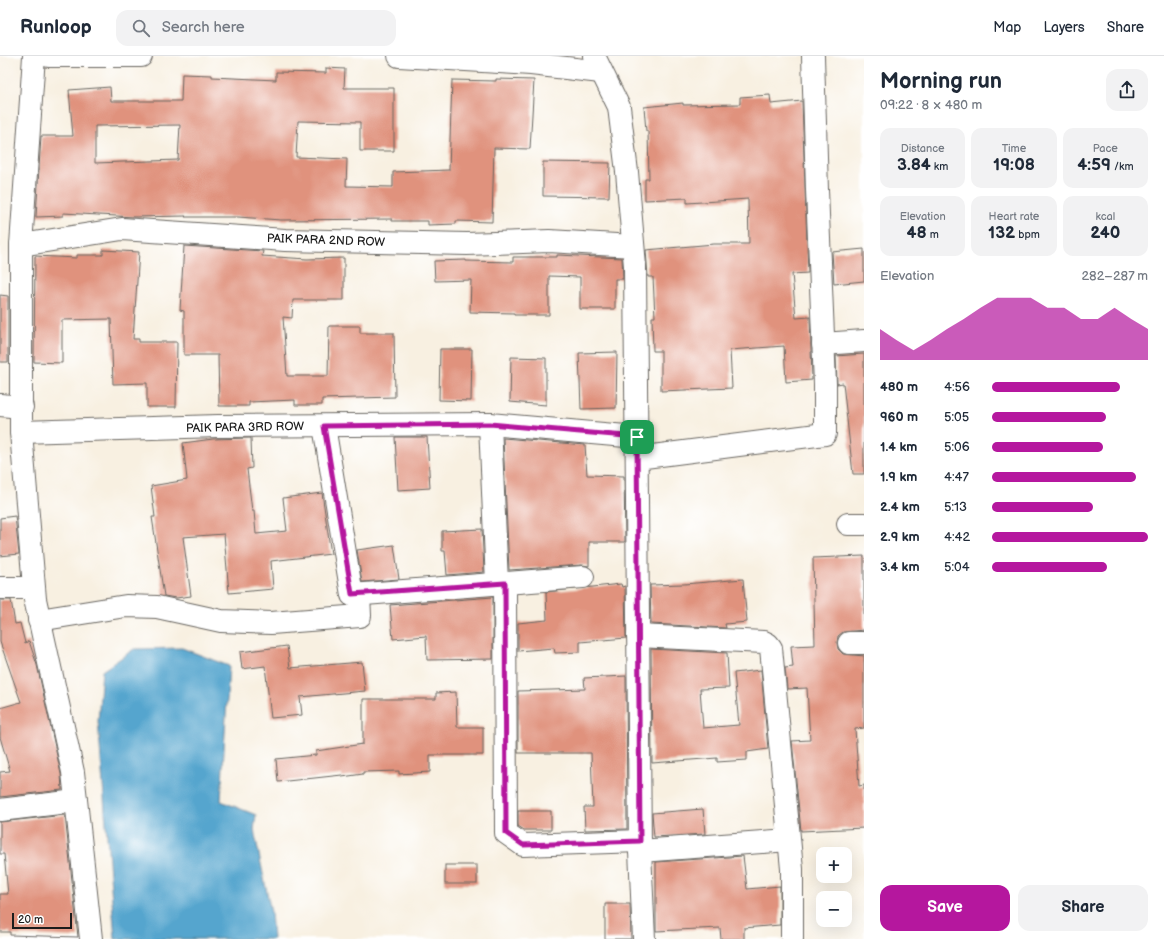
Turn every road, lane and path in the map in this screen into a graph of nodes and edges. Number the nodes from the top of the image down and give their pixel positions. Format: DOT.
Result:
graph roads {
  1 [pos="34,56"];
  2 [pos="49,56"];
  3 [pos="141,56"];
  4 [pos="399,56"];
  5 [pos="814,56"];
  6 [pos="598,64"];
  7 [pos="21,245"];
  8 [pos="633,246"];
  9 [pos="864,341"];
  10 [pos="823,344"];
  11 [pos="0,405"];
  12 [pos="22,407"];
  13 [pos="490,424"];
  14 [pos="324,426"];
  15 [pos="21,432"];
  16 [pos="637,448"];
  17 [pos="583,577"];
  18 [pos="501,583"];
  19 [pos="0,588"];
  20 [pos="33,588"];
  21 [pos="359,594"];
  22 [pos="39,620"];
  23 [pos="638,636"];
  24 [pos="76,800"];
  25 [pos="0,810"];
  26 [pos="789,840"];
  27 [pos="640,846"];
  28 [pos="91,939"];
  29 [pos="644,939"];
  30 [pos="792,939"];
  1 -- 7 [label="street"];
  2 -- 3 [label="street"];
  4 -- 6 [label="street"];
  5 -- 10 [label="street"];
  6 -- 8 [label="street"];
  7 -- 8 [label="street, PAIK PARA 2ND ROW"];
  7 -- 12 [label="street"];
  8 -- 16 [label="street"];
  9 -- 10 [label="street"];
  10 -- 16 [label="street, PAIK PARA 3RD ROW"];
  11 -- 12 [label="street"];
  12 -- 15 [label="street"];
  13 -- 14 [label="street, PAIK PARA 3RD ROW"];
  13 -- 16 [label="street, PAIK PARA 3RD ROW"];
  13 -- 18 [label="street"];
  14 -- 15 [label="street, PAIK PARA 3RD ROW"];
  14 -- 21 [label="street"];
  15 -- 20 [label="street"];
  16 -- 23 [label="street"];
  17 -- 18 [label="street"];
  18 -- 21 [label="street"];
  18 -- 27 [label="street"];
  19 -- 20 [label="street"];
  20 -- 22 [label="street"];
  21 -- 22 [label="street"];
  22 -- 24 [label="street"];
  23 -- 26 [label="street"];
  23 -- 27 [label="street"];
  24 -- 25 [label="street"];
  24 -- 28 [label="street"];
  26 -- 27 [label="street"];
  26 -- 30 [label="street"];
  27 -- 29 [label="street"];
}
